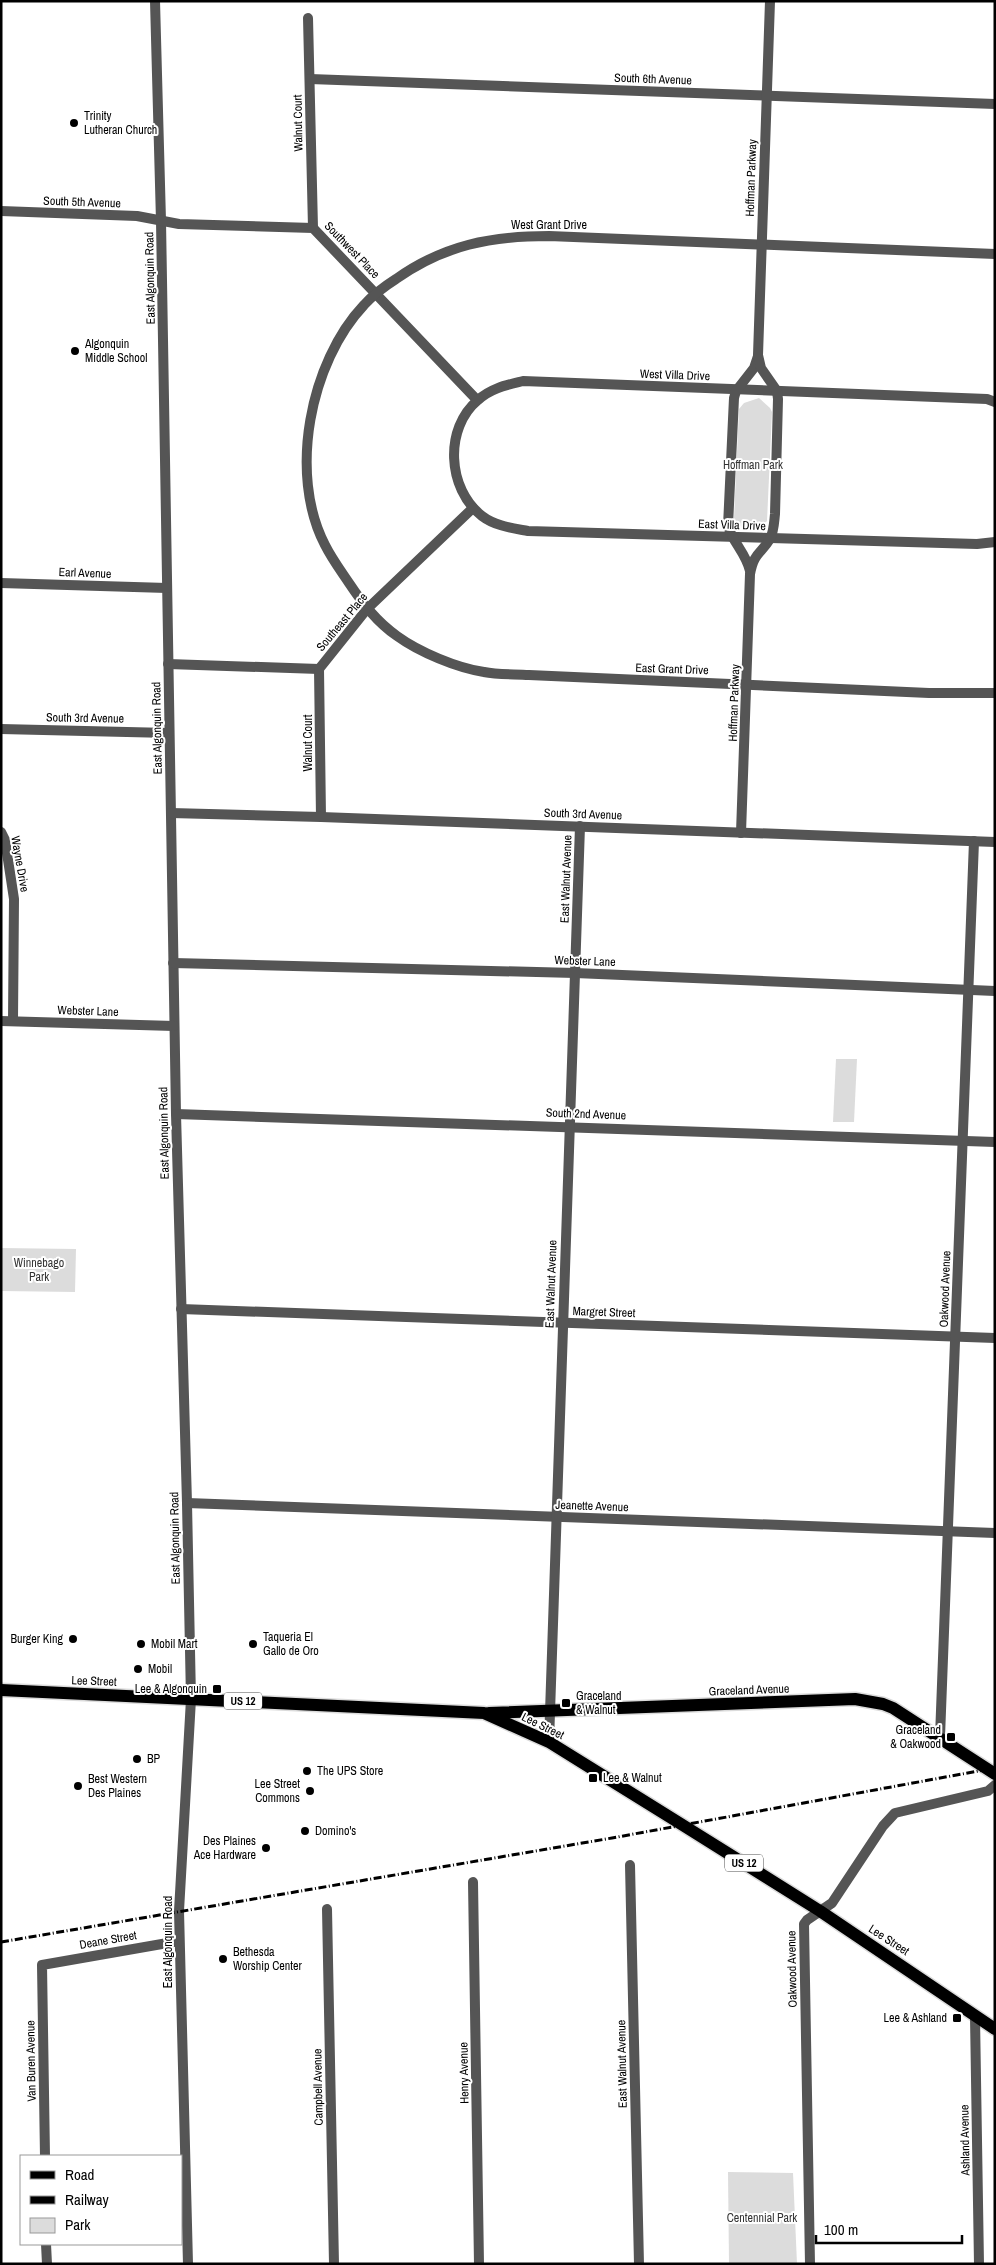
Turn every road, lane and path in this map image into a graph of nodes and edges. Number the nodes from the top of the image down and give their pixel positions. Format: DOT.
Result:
graph roads {
  1 [pos="155,1"];
  2 [pos="770,1"];
  3 [pos="308,18"];
  4 [pos="310,79"];
  5 [pos="767,95"];
  6 [pos="995,104"];
  7 [pos="1,211"];
  8 [pos="161,221"];
  9 [pos="313,228"];
  10 [pos="761,244"];
  11 [pos="995,254"];
  12 [pos="377,294"];
  13 [pos="758,355"];
  14 [pos="736,390"];
  15 [pos="777,391"];
  16 [pos="477,400"];
  17 [pos="995,402"];
  18 [pos="473,508"];
  19 [pos="731,537"];
  20 [pos="770,539"];
  21 [pos="995,542"];
  22 [pos="750,574"];
  23 [pos="1,583"];
  24 [pos="167,588"];
  25 [pos="367,609"];
  26 [pos="168,664"];
  27 [pos="320,669"];
  28 [pos="747,685"];
  29 [pos="995,693"];
  30 [pos="1,728"];
  31 [pos="169,733"];
  32 [pos="171,813"];
  33 [pos="321,817"];
  34 [pos="580,826"];
  35 [pos="1,832"];
  36 [pos="741,833"];
  37 [pos="974,841"];
  38 [pos="995,842"];
  39 [pos="173,963"];
  40 [pos="575,973"];
  41 [pos="968,990"];
  42 [pos="995,991"];
  43 [pos="1,1021"];
  44 [pos="13,1021"];
  45 [pos="174,1026"];
  46 [pos="176,1114"];
  47 [pos="570,1126"];
  48 [pos="962,1141"];
  49 [pos="995,1142"];
  50 [pos="181,1309"];
  51 [pos="562,1323"];
  52 [pos="956,1337"];
  53 [pos="995,1338"];
  54 [pos="188,1503"];
  55 [pos="556,1518"];
  56 [pos="949,1532"];
  57 [pos="995,1534"];
  58 [pos="1,1690"];
  59 [pos="191,1699"];
  60 [pos="549,1712"];
  61 [pos="484,1713"];
  62 [pos="940,1737"];
  63 [pos="549,1742"];
  64 [pos="995,1774"];
  65 [pos="995,1785"];
  66 [pos="630,1865"];
  67 [pos="473,1882"];
  68 [pos="327,1909"];
  69 [pos="820,1911"];
  70 [pos="179,1941"];
  71 [pos="42,1965"];
  72 [pos="975,2016"];
  73 [pos="995,2029"];
  74 [pos="45,2155"];
  75 [pos="46,2245"];
  76 [pos="47,2264"];
  77 [pos="188,2264"];
  78 [pos="334,2264"];
  79 [pos="479,2264"];
  80 [pos="638,2264"];
  81 [pos="810,2264"];
  82 [pos="979,2264"];
  1 -- 8 [label="street, East Algonquin Road"];
  2 -- 5 [label="street, Hoffman Parkway"];
  3 -- 4 [label="street, Walnut Court"];
  4 -- 5 [label="street, South 6th Avenue"];
  4 -- 9 [label="street, Walnut Court"];
  5 -- 6 [label="street, South 6th Avenue"];
  5 -- 10 [label="street, Hoffman Parkway"];
  7 -- 8 [label="street, South 5th Avenue"];
  8 -- 9 [label="street, Southwest Place"];
  8 -- 24 [label="street, East Algonquin Road"];
  9 -- 12 [label="street, Southwest Place"];
  10 -- 11 [label="street, West Grant Drive"];
  10 -- 12 [label="street, West Grant Drive"];
  10 -- 13 [label="street, Hoffman Parkway"];
  12 -- 16 [label="street, Southwest Place"];
  12 -- 25 [label="street, West Grant Drive"];
  13 -- 14 [label="street, Hoffman Parkway"];
  13 -- 15 [label="street, Hoffman Parkway"];
  14 -- 15 [label="street, West Villa Drive"];
  14 -- 16 [label="street, West Villa Drive"];
  14 -- 19 [label="street, Hoffman Parkway"];
  15 -- 17 [label="street, West Villa Drive"];
  15 -- 20 [label="street"];
  16 -- 18 [label="street, West Villa Drive"];
  18 -- 19 [label="street, East Villa Drive"];
  18 -- 25 [label="street, Southeast Place"];
  19 -- 20 [label="street, East Villa Drive"];
  19 -- 22 [label="street, Hoffman Parkway"];
  20 -- 21 [label="street, East Villa Drive"];
  20 -- 22 [label="street, Hoffman Parkway"];
  22 -- 28 [label="street, Hoffman Parkway"];
  23 -- 24 [label="street, Earl Avenue"];
  24 -- 26 [label="street, East Algonquin Road"];
  25 -- 27 [label="street, Southeast Place"];
  25 -- 28 [label="street, East Grant Drive"];
  26 -- 27 [label="street, Southeast Place"];
  26 -- 31 [label="street, East Algonquin Road"];
  27 -- 33 [label="street, Walnut Court"];
  28 -- 29 [label="street, East Grant Drive"];
  28 -- 36 [label="street, Hoffman Parkway"];
  30 -- 31 [label="street, South 3rd Avenue"];
  31 -- 32 [label="street, East Algonquin Road"];
  32 -- 33 [label="street, South 3rd Avenue"];
  32 -- 39 [label="street, East Algonquin Road"];
  33 -- 34 [label="street, South 3rd Avenue"];
  34 -- 36 [label="street, South 3rd Avenue"];
  34 -- 40 [label="street, East Walnut Avenue"];
  35 -- 44 [label="street, Wayne Drive"];
  36 -- 37 [label="street, South 3rd Avenue"];
  37 -- 38 [label="street, South 3rd Avenue"];
  37 -- 41 [label="street, Oakwood Avenue"];
  39 -- 40 [label="street, Webster Lane"];
  39 -- 45 [label="street, East Algonquin Road"];
  40 -- 41 [label="street, Webster Lane"];
  40 -- 47 [label="street, East Walnut Avenue"];
  41 -- 42 [label="street, Webster Lane"];
  41 -- 48 [label="street, Oakwood Avenue"];
  43 -- 44 [label="street, Webster Lane"];
  44 -- 45 [label="street, Webster Lane"];
  45 -- 46 [label="street, East Algonquin Road"];
  46 -- 47 [label="street, South 2nd Avenue"];
  46 -- 50 [label="street, East Algonquin Road"];
  47 -- 48 [label="street, South 2nd Avenue"];
  47 -- 51 [label="street, East Walnut Avenue"];
  48 -- 49 [label="street, South 2nd Avenue"];
  48 -- 52 [label="street, Oakwood Avenue"];
  50 -- 51 [label="street, Margret Street"];
  50 -- 54 [label="street, East Algonquin Road"];
  51 -- 52 [label="street, Margret Street"];
  51 -- 55 [label="street, East Walnut Avenue"];
  52 -- 53 [label="street, Margret Street"];
  52 -- 56 [label="street, Oakwood Avenue"];
  54 -- 55 [label="street, Jeanette Avenue"];
  54 -- 59 [label="street, East Algonquin Road"];
  55 -- 56 [label="street, Jeanette Avenue"];
  55 -- 60 [label="street, East Walnut Avenue"];
  56 -- 57 [label="street, Jeanette Avenue"];
  56 -- 62 [label="street, Oakwood Avenue"];
  58 -- 59 [label="main road, Lee Street / US 12"];
  59 -- 61 [label="main road, Lee Street / US 12"];
  59 -- 70 [label="street, East Algonquin Road"];
  60 -- 61 [label="main road, Graceland Avenue / US 12"];
  60 -- 62 [label="main road, Graceland Avenue / US 12"];
  60 -- 63 [label="street, East Walnut Avenue"];
  61 -- 63 [label="main road, Lee Street / US 12"];
  62 -- 64 [label="main road, Graceland Avenue / US 12"];
  63 -- 69 [label="main road, Lee Street / US 12"];
  65 -- 69 [label="street, Oakwood Avenue"];
  66 -- 80 [label="street, East Walnut Avenue"];
  67 -- 79 [label="street, Henry Avenue"];
  68 -- 78 [label="street, Campbell Avenue"];
  69 -- 72 [label="main road, Lee Street / US 12"];
  69 -- 81 [label="street, Oakwood Avenue"];
  70 -- 71 [label="street, Deane Street"];
  70 -- 77 [label="street, East Algonquin Road"];
  71 -- 74 [label="street, Van Buren Avenue"];
  72 -- 73 [label="main road, Lee Street / US 12"];
  72 -- 82 [label="street, Ashland Avenue"];
  75 -- 76 [label="street"];
}
